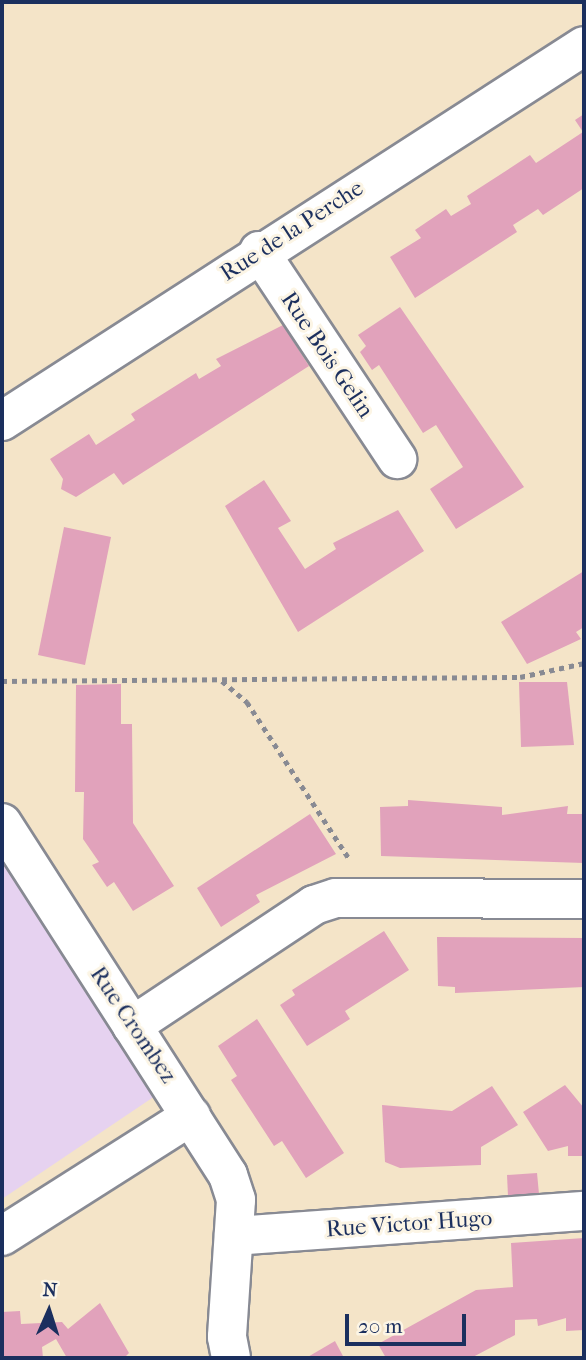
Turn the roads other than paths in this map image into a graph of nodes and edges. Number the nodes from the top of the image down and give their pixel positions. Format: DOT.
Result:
graph roads {
  1 [pos="584,46"];
  2 [pos="259,251"];
  3 [pos="2,421"];
  4 [pos="397,458"];
  5 [pos="2,823"];
  6 [pos="584,899"];
  7 [pos="132,1026"];
  8 [pos="191,1116"];
  9 [pos="584,1212"];
  10 [pos="2,1236"];
  11 [pos="234,1236"];
  12 [pos="231,1358"];
  1 -- 2 [label="street, Rue de la Perche"];
  2 -- 3 [label="street, Rue de la Perche"];
  2 -- 4 [label="street, Rue Bois Gelin"];
  5 -- 7 [label="street, Rue Crombez"];
  6 -- 7 [label="street"];
  7 -- 8 [label="street, Rue Crombez"];
  8 -- 10 [label="street"];
  8 -- 11 [label="street, Rue Crombez"];
  9 -- 11 [label="street, Rue Victor Hugo"];
  11 -- 12 [label="street, Rue Crombez"];
}
